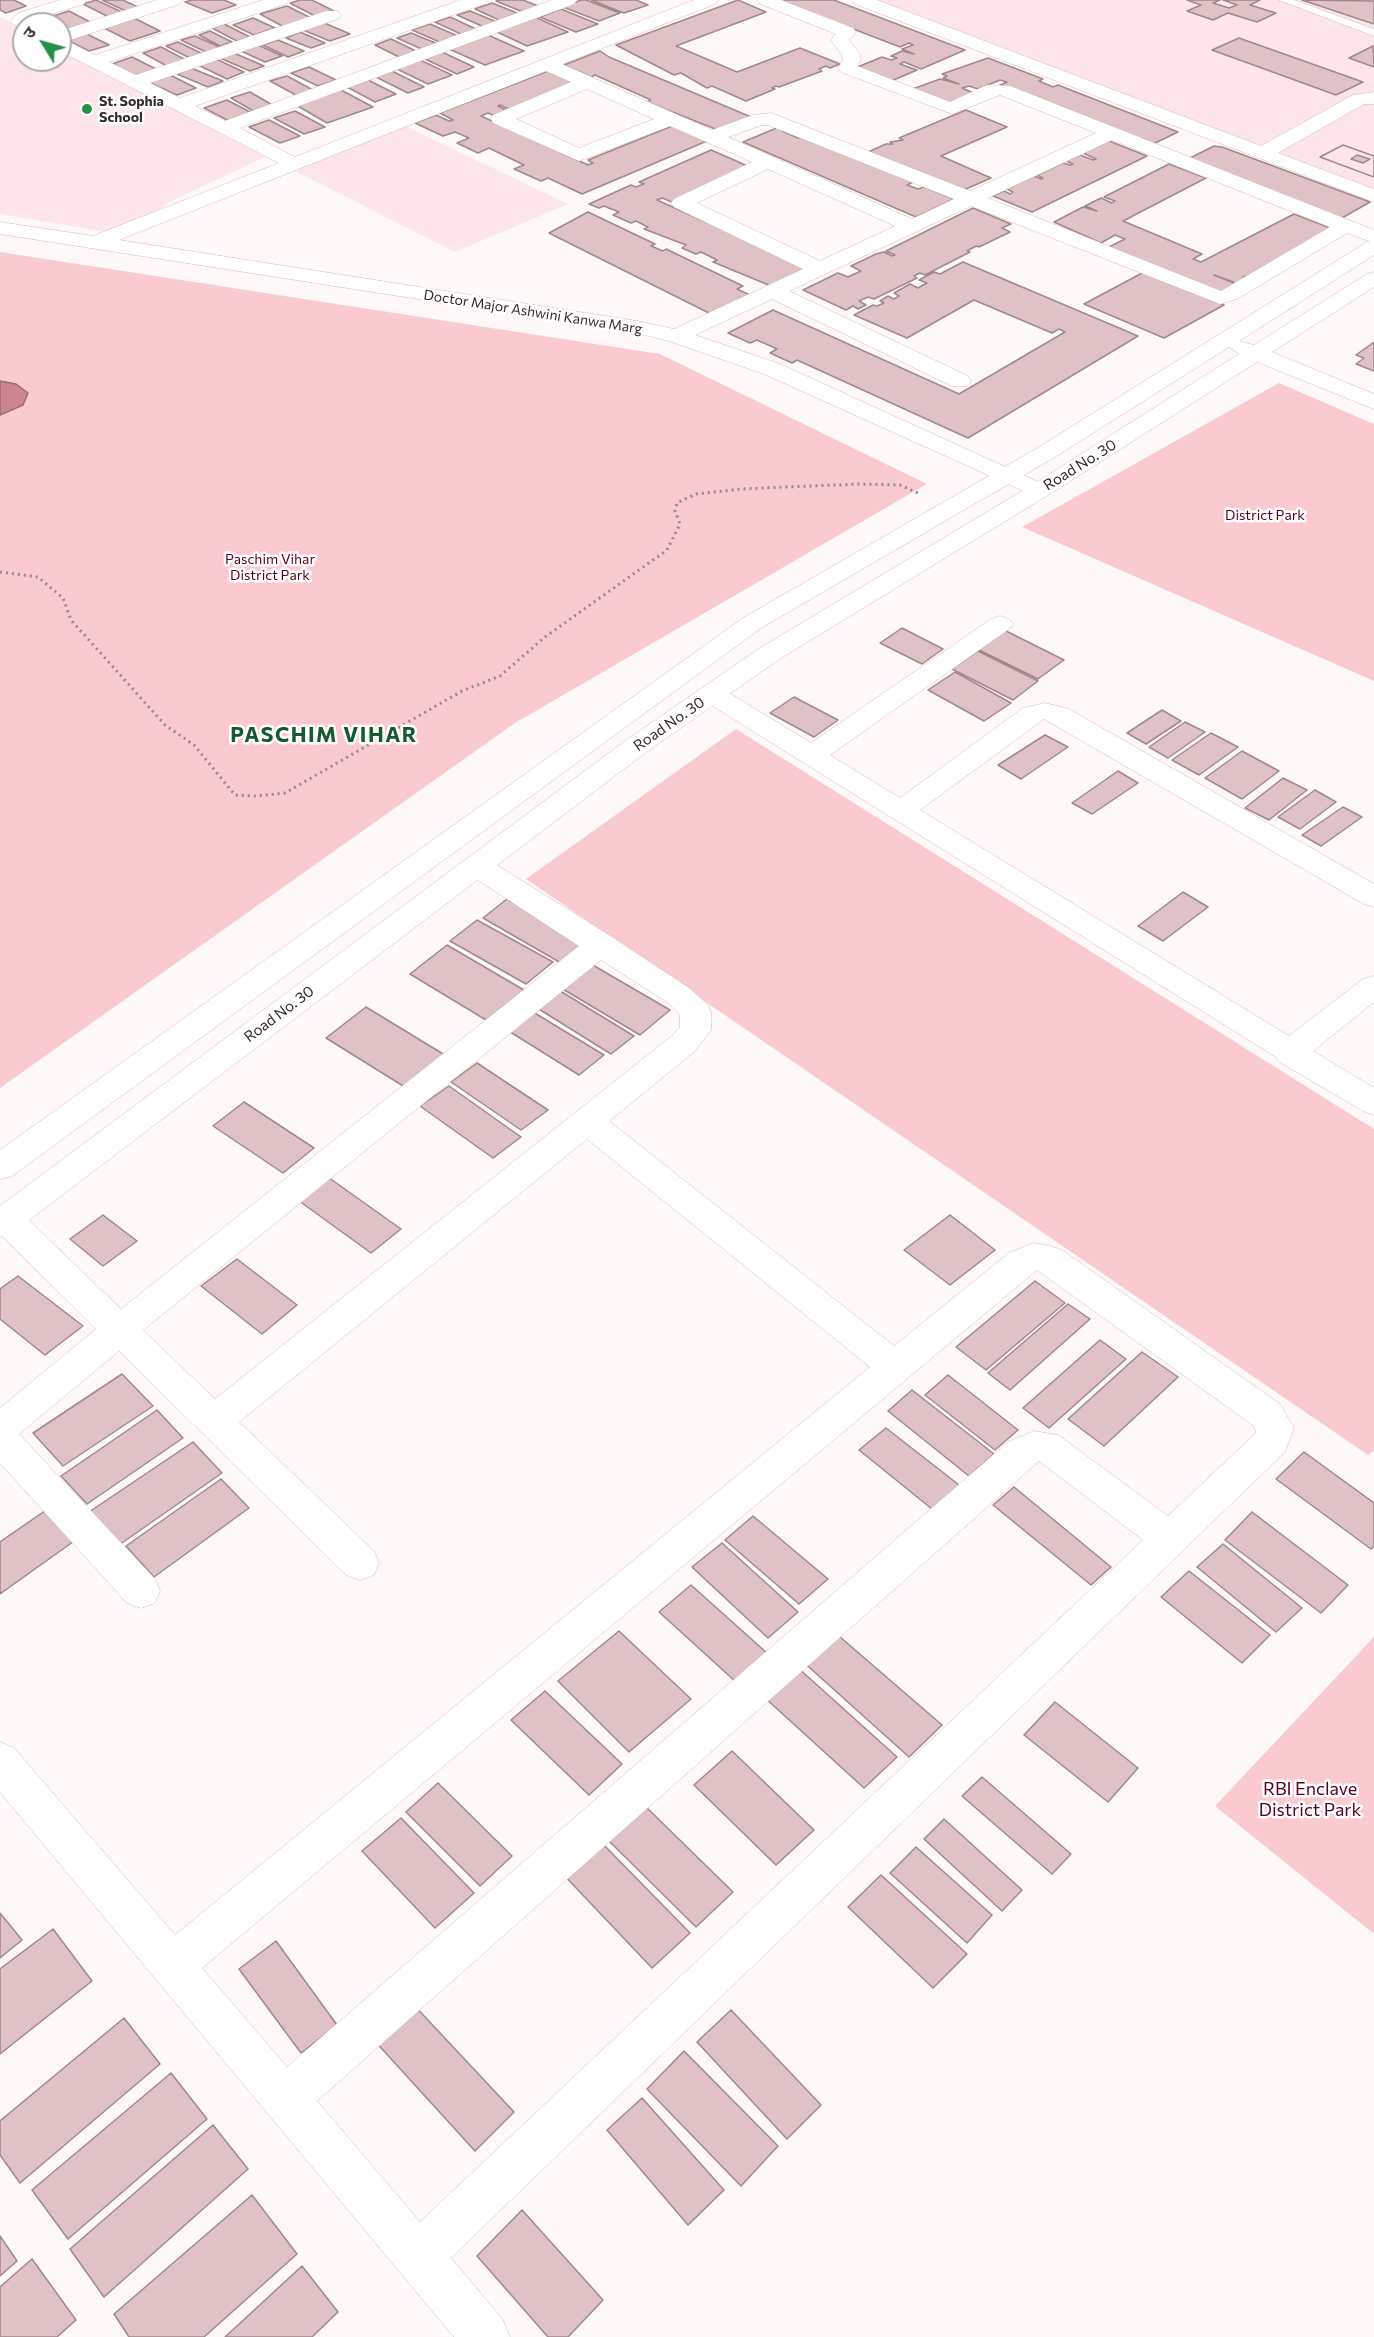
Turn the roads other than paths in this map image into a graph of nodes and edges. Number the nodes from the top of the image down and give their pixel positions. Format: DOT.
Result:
graph roads {
  1 [pos="78,0"];
  2 [pos="174,0"];
  3 [pos="280,0"];
  4 [pos="438,0"];
  5 [pos="478,0"];
  6 [pos="568,0"];
  7 [pos="659,0"];
  8 [pos="709,0"];
  9 [pos="766,0"];
  10 [pos="861,0"];
  11 [pos="1284,0"];
  12 [pos="456,8"];
  13 [pos="683,10"];
  14 [pos="40,12"];
  15 [pos="332,15"];
  16 [pos="72,33"];
  17 [pos="1374,33"];
  18 [pos="72,50"];
  19 [pos="94,61"];
  20 [pos="546,64"];
  21 [pos="134,82"];
  22 [pos="587,82"];
  23 [pos="1374,98"];
  24 [pos="179,105"];
  25 [pos="670,118"];
  26 [pos="223,128"];
  27 [pos="1112,133"];
  28 [pos="711,137"];
  29 [pos="1263,153"];
  30 [pos="768,162"];
  31 [pos="293,163"];
  32 [pos="1374,196"];
  33 [pos="970,199"];
  34 [pos="912,226"];
  35 [pos="1345,226"];
  36 [pos="0,228"];
  37 [pos="1374,237"];
  38 [pos="92,244"];
  39 [pos="1374,246"];
  40 [pos="819,269"];
  41 [pos="1374,278"];
  42 [pos="772,291"];
  43 [pos="676,336"];
  44 [pos="1225,340"];
  45 [pos="1254,354"];
  46 [pos="960,381"];
  47 [pos="1374,402"];
  48 [pos="1007,476"];
  49 [pos="1039,491"];
  50 [pos="1000,624"];
  51 [pos="712,694"];
  52 [pos="811,756"];
  53 [pos="901,811"];
  54 [pos="477,866"];
  55 [pos="1374,897"];
  56 [pos="601,944"];
  57 [pos="1374,986"];
  58 [pos="1289,1053"];
  59 [pos="1374,1103"];
  60 [pos="587,1121"];
  61 [pos="0,1167"];
  62 [pos="3,1221"];
  63 [pos="119,1330"];
  64 [pos="894,1366"];
  65 [pos="214,1421"];
  66 [pos="1170,1539"];
  67 [pos="360,1563"];
  68 [pos="141,1591"];
  69 [pos="0,1761"];
  70 [pos="172,1965"];
  71 [pos="285,2099"];
  72 [pos="418,2257"];
  73 [pos="486,2337"];
  1 -- 14 [label="street"];
  2 -- 16 [label="street"];
  3 -- 19 [label="street"];
  4 -- 12 [label="street"];
  5 -- 12 [label="street"];
  6 -- 26 [label="street"];
  7 -- 13 [label="street"];
  8 -- 13 [label="street"];
  9 -- 27 [label="street"];
  10 -- 29 [label="street"];
  11 -- 17 [label="lane"];
  12 -- 24 [label="street"];
  13 -- 20 [label="street"];
  15 -- 21 [label="street"];
  18 -- 19 [label="street"];
  19 -- 21 [label="street"];
  20 -- 22 [label="street"];
  20 -- 31 [label="street"];
  21 -- 24 [label="street"];
  22 -- 25 [label="street"];
  22 -- 25 [label="street"];
  23 -- 29 [label="street"];
  24 -- 26 [label="street"];
  25 -- 28 [label="street"];
  26 -- 31 [label="street"];
  27 -- 33 [label="street"];
  27 -- 35 [label="street"];
  28 -- 30 [label="street"];
  28 -- 33 [label="street"];
  29 -- 32 [label="street"];
  30 -- 34 [label="street"];
  30 -- 40 [label="street"];
  31 -- 38 [label="street"];
  33 -- 34 [label="street"];
  33 -- 35 [label="street"];
  34 -- 40 [label="street"];
  35 -- 37 [label="street"];
  36 -- 38 [label="street, Doctor Major Ashwini Kanwa Marg"];
  38 -- 43 [label="street, Doctor Major Ashwini Kanwa Marg"];
  39 -- 44 [label="street, Road No. 30"];
  40 -- 42 [label="street"];
  41 -- 45 [label="street, Road No. 30"];
  42 -- 43 [label="street"];
  42 -- 46 [label="street"];
  43 -- 48 [label="street, Doctor Major Ashwini Kanwa Marg"];
  44 -- 45 [label="street"];
  44 -- 48 [label="street, Road No. 30"];
  45 -- 47 [label="street"];
  45 -- 49 [label="street, Road No. 30"];
  48 -- 49 [label="street, Doctor Major Ashwini Kanwa Marg"];
  48 -- 61 [label="street, Road No. 30"];
  49 -- 51 [label="street, Road No. 30"];
  50 -- 52 [label="street"];
  51 -- 52 [label="street"];
  51 -- 54 [label="street, Road No. 30"];
  52 -- 53 [label="street"];
  53 -- 55 [label="street"];
  53 -- 58 [label="street"];
  54 -- 56 [label="street"];
  54 -- 62 [label="street, Road No. 30"];
  56 -- 60 [label="street"];
  56 -- 63 [label="street"];
  57 -- 58 [label="street"];
  58 -- 59 [label="street"];
  60 -- 64 [label="street"];
  60 -- 65 [label="street"];
  62 -- 63 [label="street"];
  63 -- 65 [label="street"];
  63 -- 68 [label="street"];
  64 -- 66 [label="street"];
  64 -- 70 [label="street"];
  65 -- 67 [label="street"];
  66 -- 71 [label="street"];
  66 -- 72 [label="street"];
  69 -- 70 [label="street"];
  70 -- 71 [label="street"];
  71 -- 72 [label="street"];
  72 -- 73 [label="street"];
}
